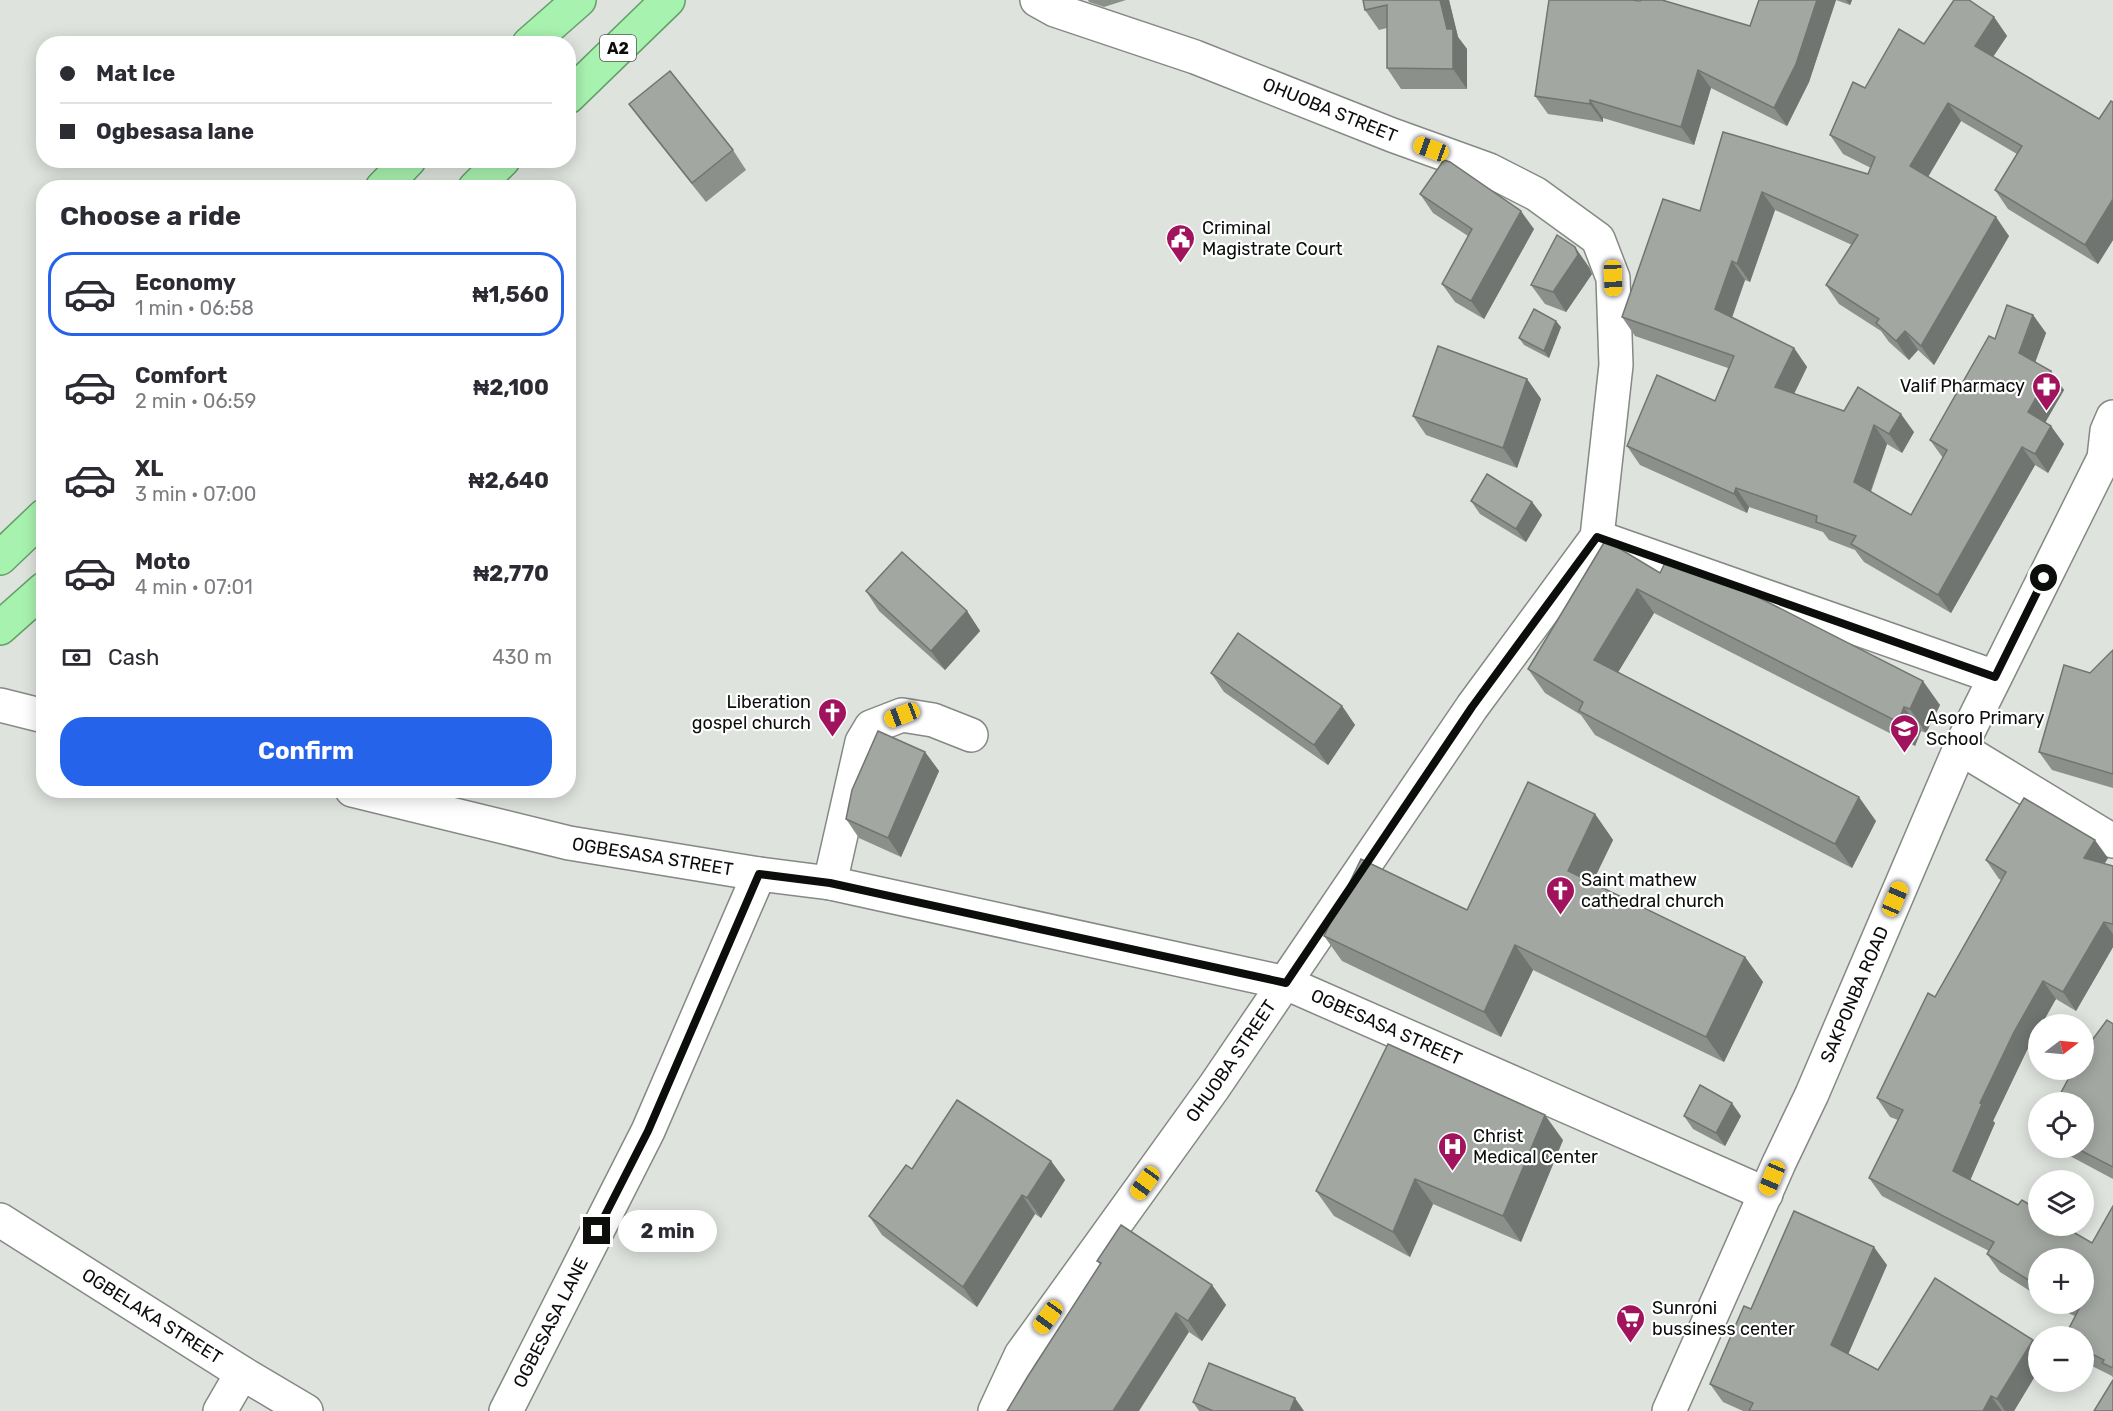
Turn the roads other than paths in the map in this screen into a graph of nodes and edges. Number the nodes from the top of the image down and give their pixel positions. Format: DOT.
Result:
graph roads {
  1 [pos="579,0"];
  2 [pos="668,0"];
  3 [pos="1037,0"];
  4 [pos="539,36"];
  5 [pos="576,89"];
  6 [pos="401,168"];
  7 [pos="495,168"];
  8 [pos="390,180"];
  9 [pos="483,180"];
  10 [pos="2113,417"];
  11 [pos="2108,461"];
  12 [pos="36,524"];
  13 [pos="1597,537"];
  14 [pos="0,558"];
  15 [pos="36,596"];
  16 [pos="0,628"];
  17 [pos="1995,677"];
  18 [pos="0,705"];
  19 [pos="36,714"];
  20 [pos="971,735"];
  21 [pos="1960,748"];
  22 [pos="385,798"];
  23 [pos="2113,841"];
  24 [pos="759,874"];
  25 [pos="830,883"];
  26 [pos="1286,983"];
  27 [pos="1766,1194"];
  28 [pos="0,1220"];
  29 [pos="242,1373"];
  30 [pos="219,1411"];
  31 [pos="306,1411"];
  32 [pos="506,1411"];
  33 [pos="995,1411"];
  34 [pos="1669,1411"];
  1 -- 4 [label="highway"];
  2 -- 5 [label="highway, A2"];
  3 -- 13 [label="street, OHUOBA STREET"];
  6 -- 8 [label="highway"];
  7 -- 9 [label="highway"];
  10 -- 11 [label="street, SAKPONBA ROAD"];
  11 -- 17 [label="street, SAKPONBA ROAD"];
  12 -- 14 [label="highway"];
  13 -- 17 [label="street"];
  13 -- 26 [label="street, OHUOBA STREET"];
  15 -- 16 [label="highway"];
  17 -- 21 [label="street, SAKPONBA ROAD"];
  18 -- 19 [label="street"];
  20 -- 25 [label="street"];
  21 -- 23 [label="street"];
  21 -- 27 [label="street, SAKPONBA ROAD"];
  22 -- 24 [label="street, OGBESASA STREET"];
  24 -- 25 [label="street, OGBESASA STREET"];
  24 -- 32 [label="street, OGBESASA LANE"];
  25 -- 26 [label="street, OGBESASA STREET"];
  26 -- 27 [label="street, OGBESASA STREET"];
  26 -- 33 [label="street, OHUOBA STREET"];
  27 -- 34 [label="street, SAKPONBA ROAD"];
  28 -- 29 [label="street, OGBELAKA STREET"];
  29 -- 30 [label="street"];
  29 -- 31 [label="street, OGBELAKA STREET"];
}
